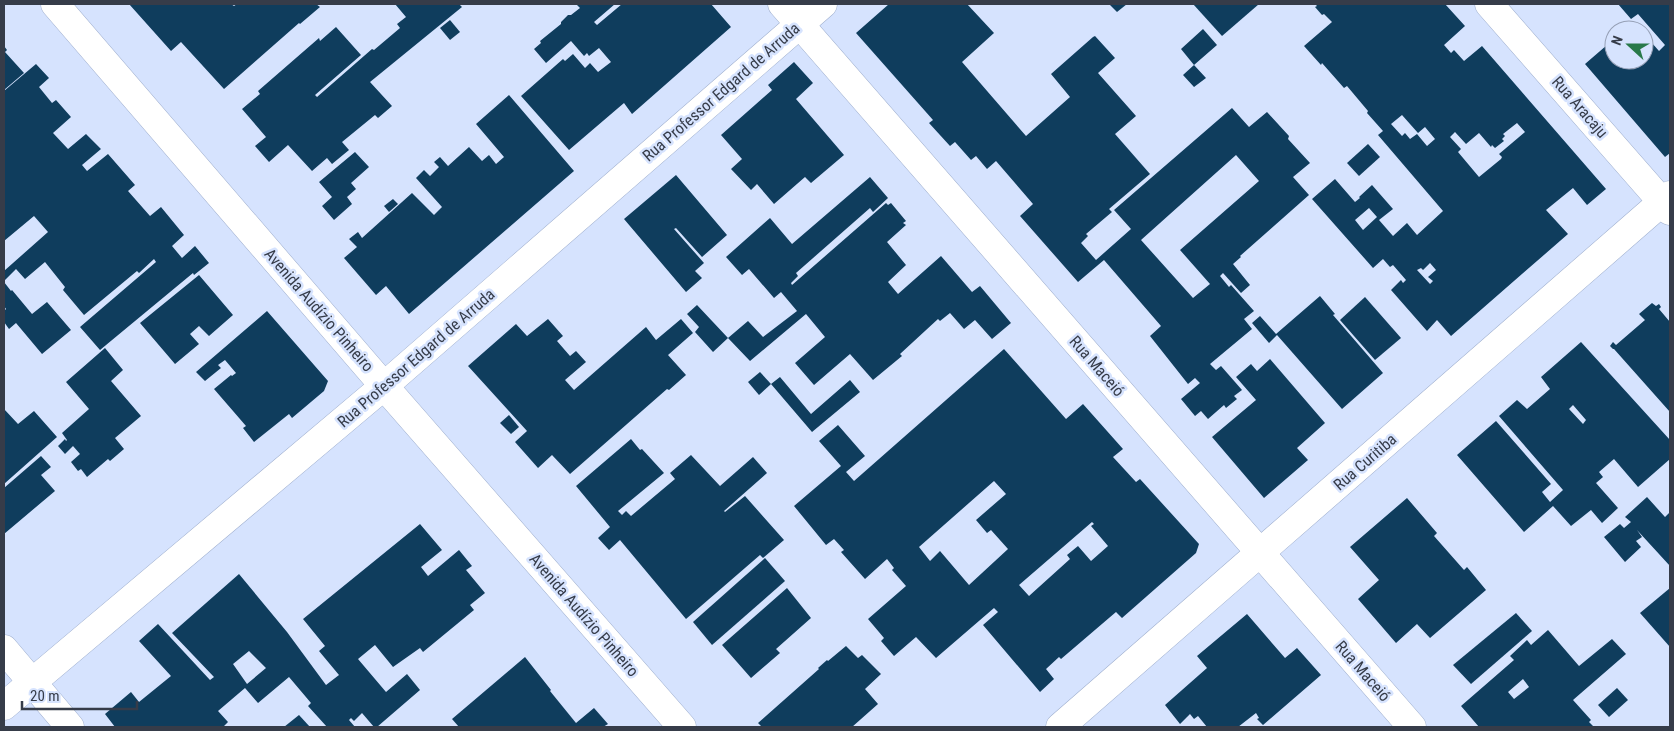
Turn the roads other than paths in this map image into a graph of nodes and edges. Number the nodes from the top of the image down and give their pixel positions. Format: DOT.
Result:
graph roads {
  1 [pos="55,4"];
  2 [pos="782,4"];
  3 [pos="823,4"];
  4 [pos="1489,4"];
  5 [pos="799,25"];
  6 [pos="1668,203"];
  7 [pos="384,386"];
  8 [pos="1260,554"];
  9 [pos="4,649"];
  10 [pos="32,682"];
  11 [pos="4,706"];
  12 [pos="70,727"];
  13 [pos="682,727"];
  14 [pos="1060,727"];
  15 [pos="1412,727"];
  1 -- 7 [label="street, Avenida Audízio Pinheiro"];
  2 -- 5 [label="street, Rua Maceió"];
  3 -- 5 [label="street, Rua Professor Edgard de Arruda"];
  4 -- 6 [label="street, Rua Aracaju"];
  5 -- 7 [label="street, Rua Professor Edgard de Arruda"];
  5 -- 8 [label="street, Rua Maceió"];
  6 -- 8 [label="street, Rua Curitiba"];
  7 -- 10 [label="street, Rua Professor Edgard de Arruda"];
  7 -- 13 [label="street, Avenida Audízio Pinheiro"];
  8 -- 14 [label="street, Rua Curitiba"];
  8 -- 15 [label="street, Rua Maceió"];
  9 -- 10 [label="street"];
  10 -- 11 [label="street, Rua Professor Edgard de Arruda"];
  10 -- 12 [label="street"];
}
